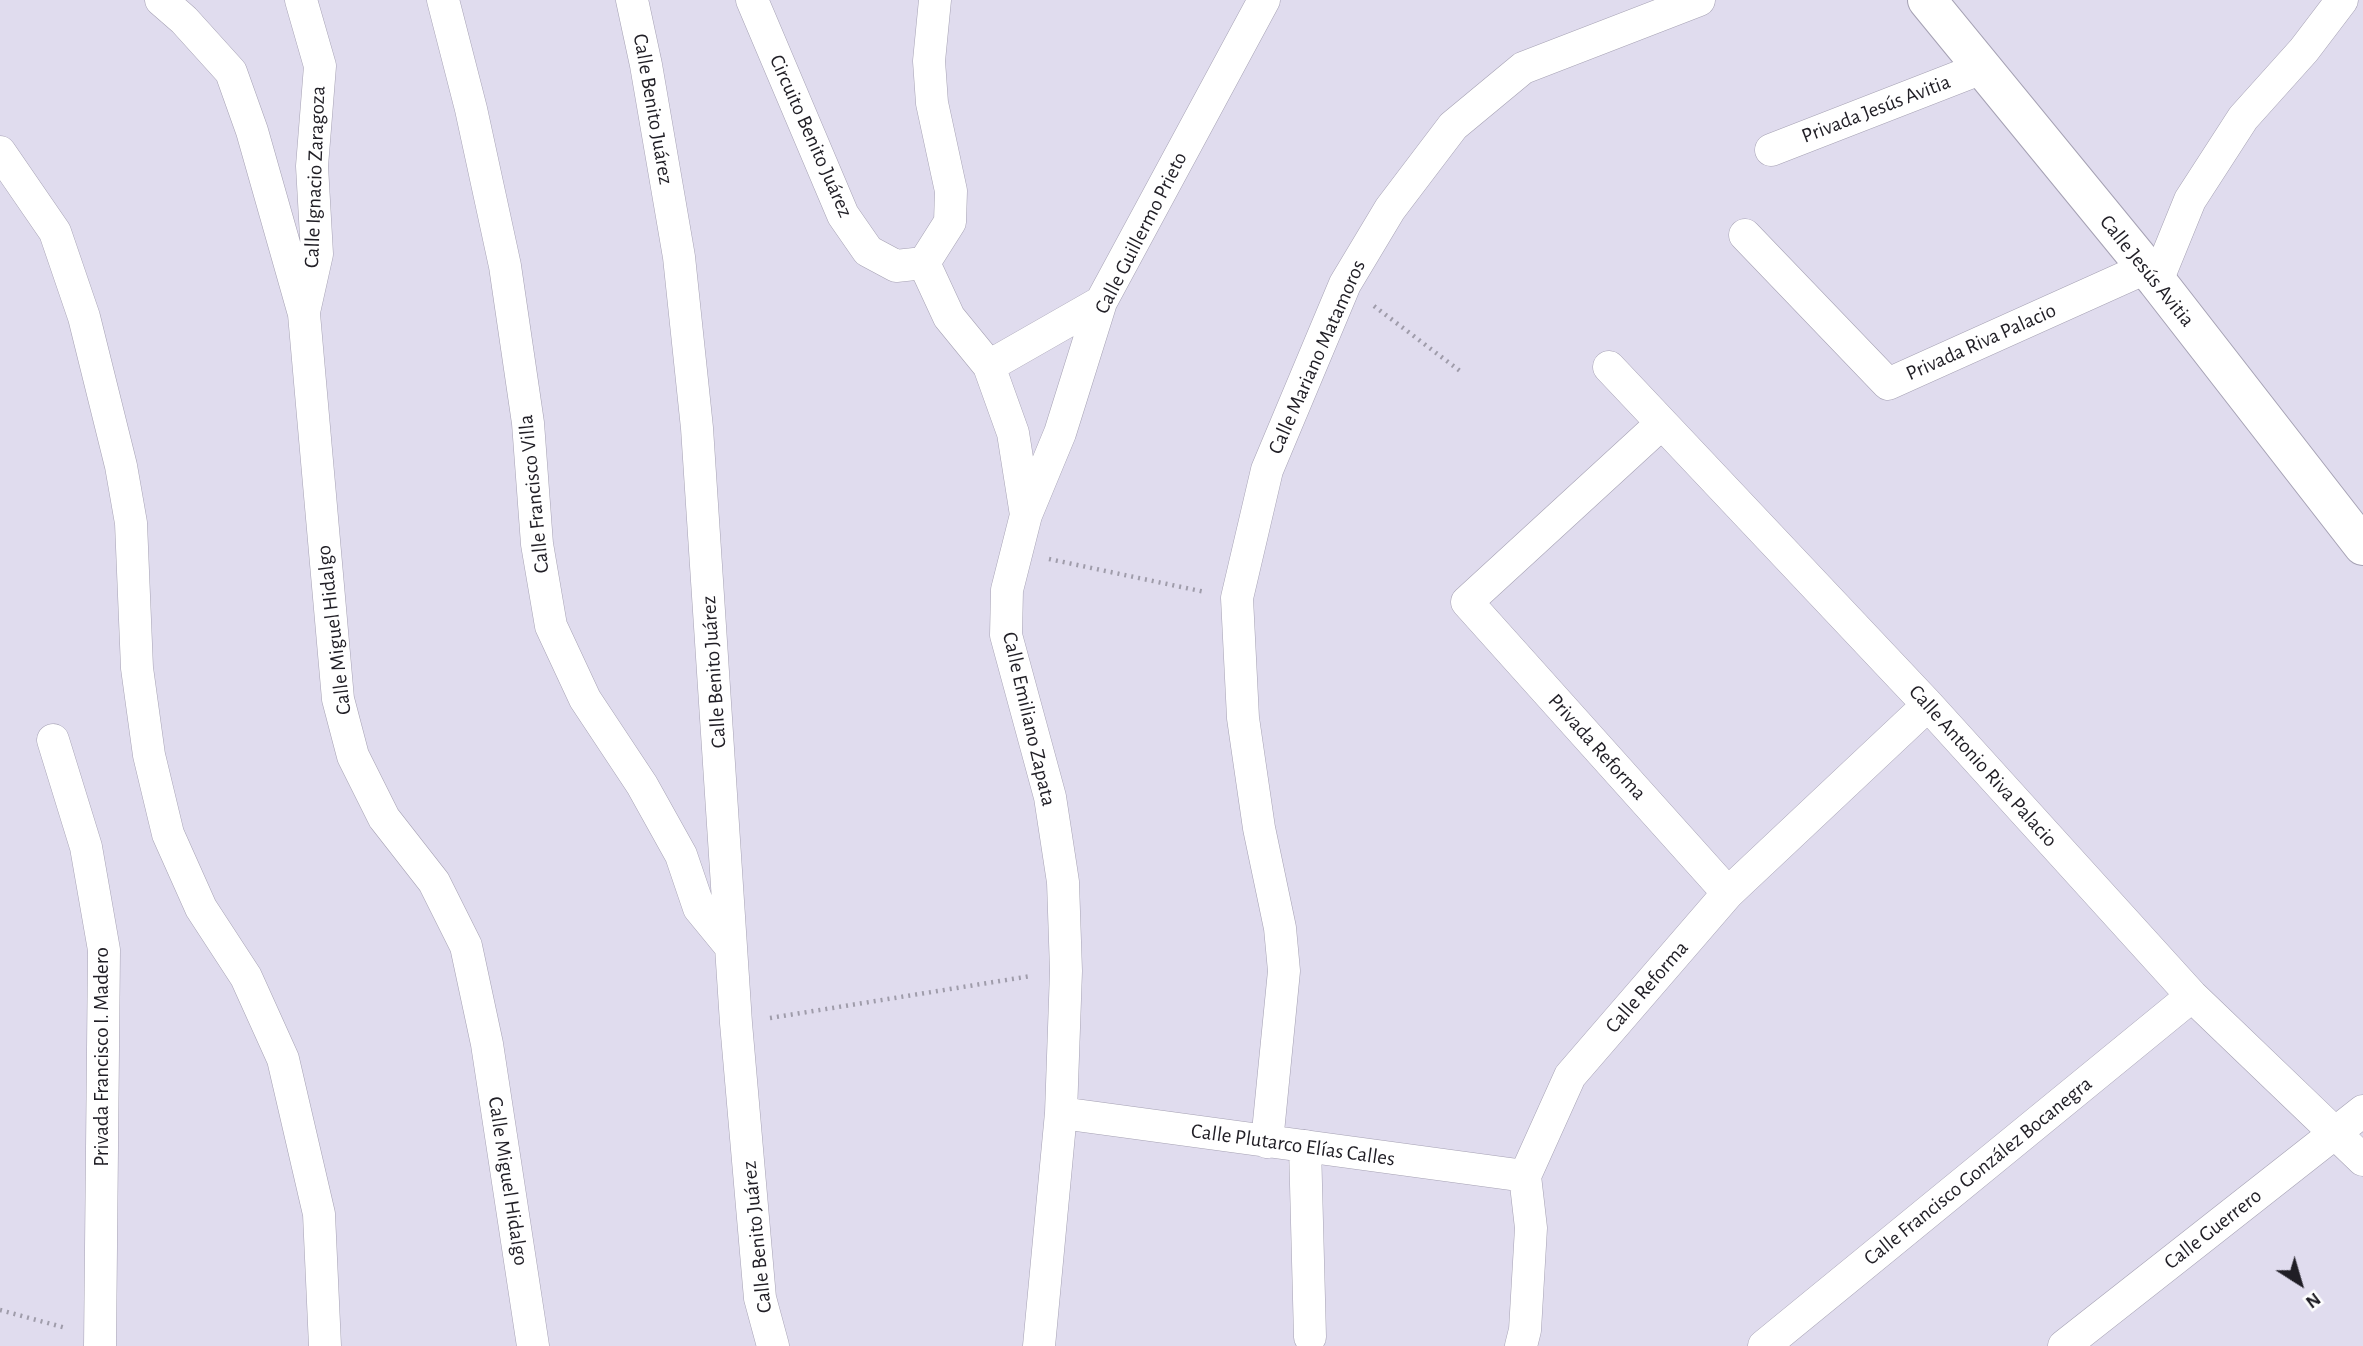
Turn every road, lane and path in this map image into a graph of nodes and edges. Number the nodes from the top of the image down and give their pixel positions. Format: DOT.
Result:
graph roads {
  1 [pos="161,0"];
  2 [pos="301,0"];
  3 [pos="443,0"];
  4 [pos="632,0"];
  5 [pos="752,0"];
  6 [pos="935,0"];
  7 [pos="1264,0"];
  8 [pos="1699,0"];
  9 [pos="1927,0"];
  10 [pos="2342,0"];
  11 [pos="1982,68"];
  12 [pos="1771,150"];
  13 [pos="0,152"];
  14 [pos="1745,235"];
  15 [pos="924,263"];
  16 [pos="2152,275"];
  17 [pos="1345,284"];
  18 [pos="1101,302"];
  19 [pos="303,314"];
  20 [pos="989,366"];
  21 [pos="1609,367"];
  22 [pos="1460,371"];
  23 [pos="1661,424"];
  24 [pos="1026,514"];
  25 [pos="2363,546"];
  26 [pos="1015,552"];
  27 [pos="1237,598"];
  28 [pos="1928,705"];
  29 [pos="53,740"];
  30 [pos="1728,893"];
  31 [pos="731,947"];
  32 [pos="1066,971"];
  33 [pos="2192,996"];
  34 [pos="736,1023"];
  35 [pos="2363,1111"];
  36 [pos="1061,1113"];
  37 [pos="2336,1133"];
  38 [pos="1268,1142"];
  39 [pos="1305,1146"];
  40 [pos="2363,1160"];
  41 [pos="1525,1176"];
  42 [pos="0,1310"];
  43 [pos="1310,1337"];
  44 [pos="100,1342"];
  45 [pos="325,1346"];
  46 [pos="533,1346"];
  47 [pos="773,1346"];
  48 [pos="1039,1346"];
  49 [pos="1521,1346"];
  50 [pos="1764,1346"];
  51 [pos="2064,1346"];
  1 -- 19 [label="street, Calle Miguel Hidalgo"];
  2 -- 19 [label="street, Calle Ignacio Zaragoza"];
  3 -- 31 [label="street, Calle Francisco Villa"];
  4 -- 31 [label="street, Calle Benito Juárez"];
  5 -- 15 [label="street, Circuito Benito Juárez"];
  6 -- 15 [label="street"];
  7 -- 18 [label="street, Calle Guillermo Prieto"];
  8 -- 17 [label="street, Calle Mariano Matamoros"];
  9 -- 11 [label="street, Calle Jesús Avitia"];
  10 -- 16 [label="street"];
  11 -- 12 [label="street, Privada Jesús Avitia"];
  11 -- 16 [label="street, Calle Jesús Avitia"];
  13 -- 45 [label="street"];
  14 -- 16 [label="street, Privada Riva Palacio"];
  15 -- 20 [label="street, Calle Emiliano Zapata"];
  16 -- 25 [label="street, Calle Jesús Avitia"];
  17 -- 22 [label="path"];
  17 -- 27 [label="street, Calle Mariano Matamoros"];
  18 -- 20 [label="street"];
  18 -- 24 [label="street, Calle Guillermo Prieto"];
  19 -- 46 [label="street, Calle Miguel Hidalgo"];
  20 -- 24 [label="street, Calle Emiliano Zapata"];
  21 -- 23 [label="street, Calle Antonio Riva Palacio"];
  23 -- 28 [label="street, Calle Antonio Riva Palacio"];
  23 -- 30 [label="street, Privada Reforma"];
  24 -- 26 [label="street, Calle Emiliano Zapata"];
  26 -- 27 [label="path"];
  26 -- 32 [label="street, Calle Emiliano Zapata"];
  27 -- 38 [label="street, Calle Mariano Matamoros"];
  28 -- 30 [label="street, Calle Reforma"];
  28 -- 33 [label="street, Calle Antonio Riva Palacio"];
  29 -- 44 [label="street, Privada Francisco I. Madero"];
  30 -- 41 [label="street, Calle Reforma"];
  31 -- 34 [label="street, Calle Benito Juárez"];
  32 -- 34 [label="path"];
  32 -- 36 [label="street, Calle Emiliano Zapata"];
  33 -- 37 [label="street, Calle Antonio Riva Palacio"];
  33 -- 50 [label="street, Calle Francisco González Bocanegra"];
  34 -- 47 [label="street, Calle Benito Juárez"];
  35 -- 37 [label="street, Calle Guerrero"];
  36 -- 38 [label="street, Calle Plutarco Elías Calles"];
  36 -- 48 [label="street, Calle Emiliano Zapata"];
  37 -- 40 [label="street, Calle Antonio Riva Palacio"];
  37 -- 51 [label="street, Calle Guerrero"];
  38 -- 39 [label="street, Calle Plutarco Elías Calles"];
  39 -- 41 [label="street, Calle Plutarco Elías Calles"];
  39 -- 43 [label="street"];
  41 -- 49 [label="street"];
  42 -- 44 [label="path"];
}
